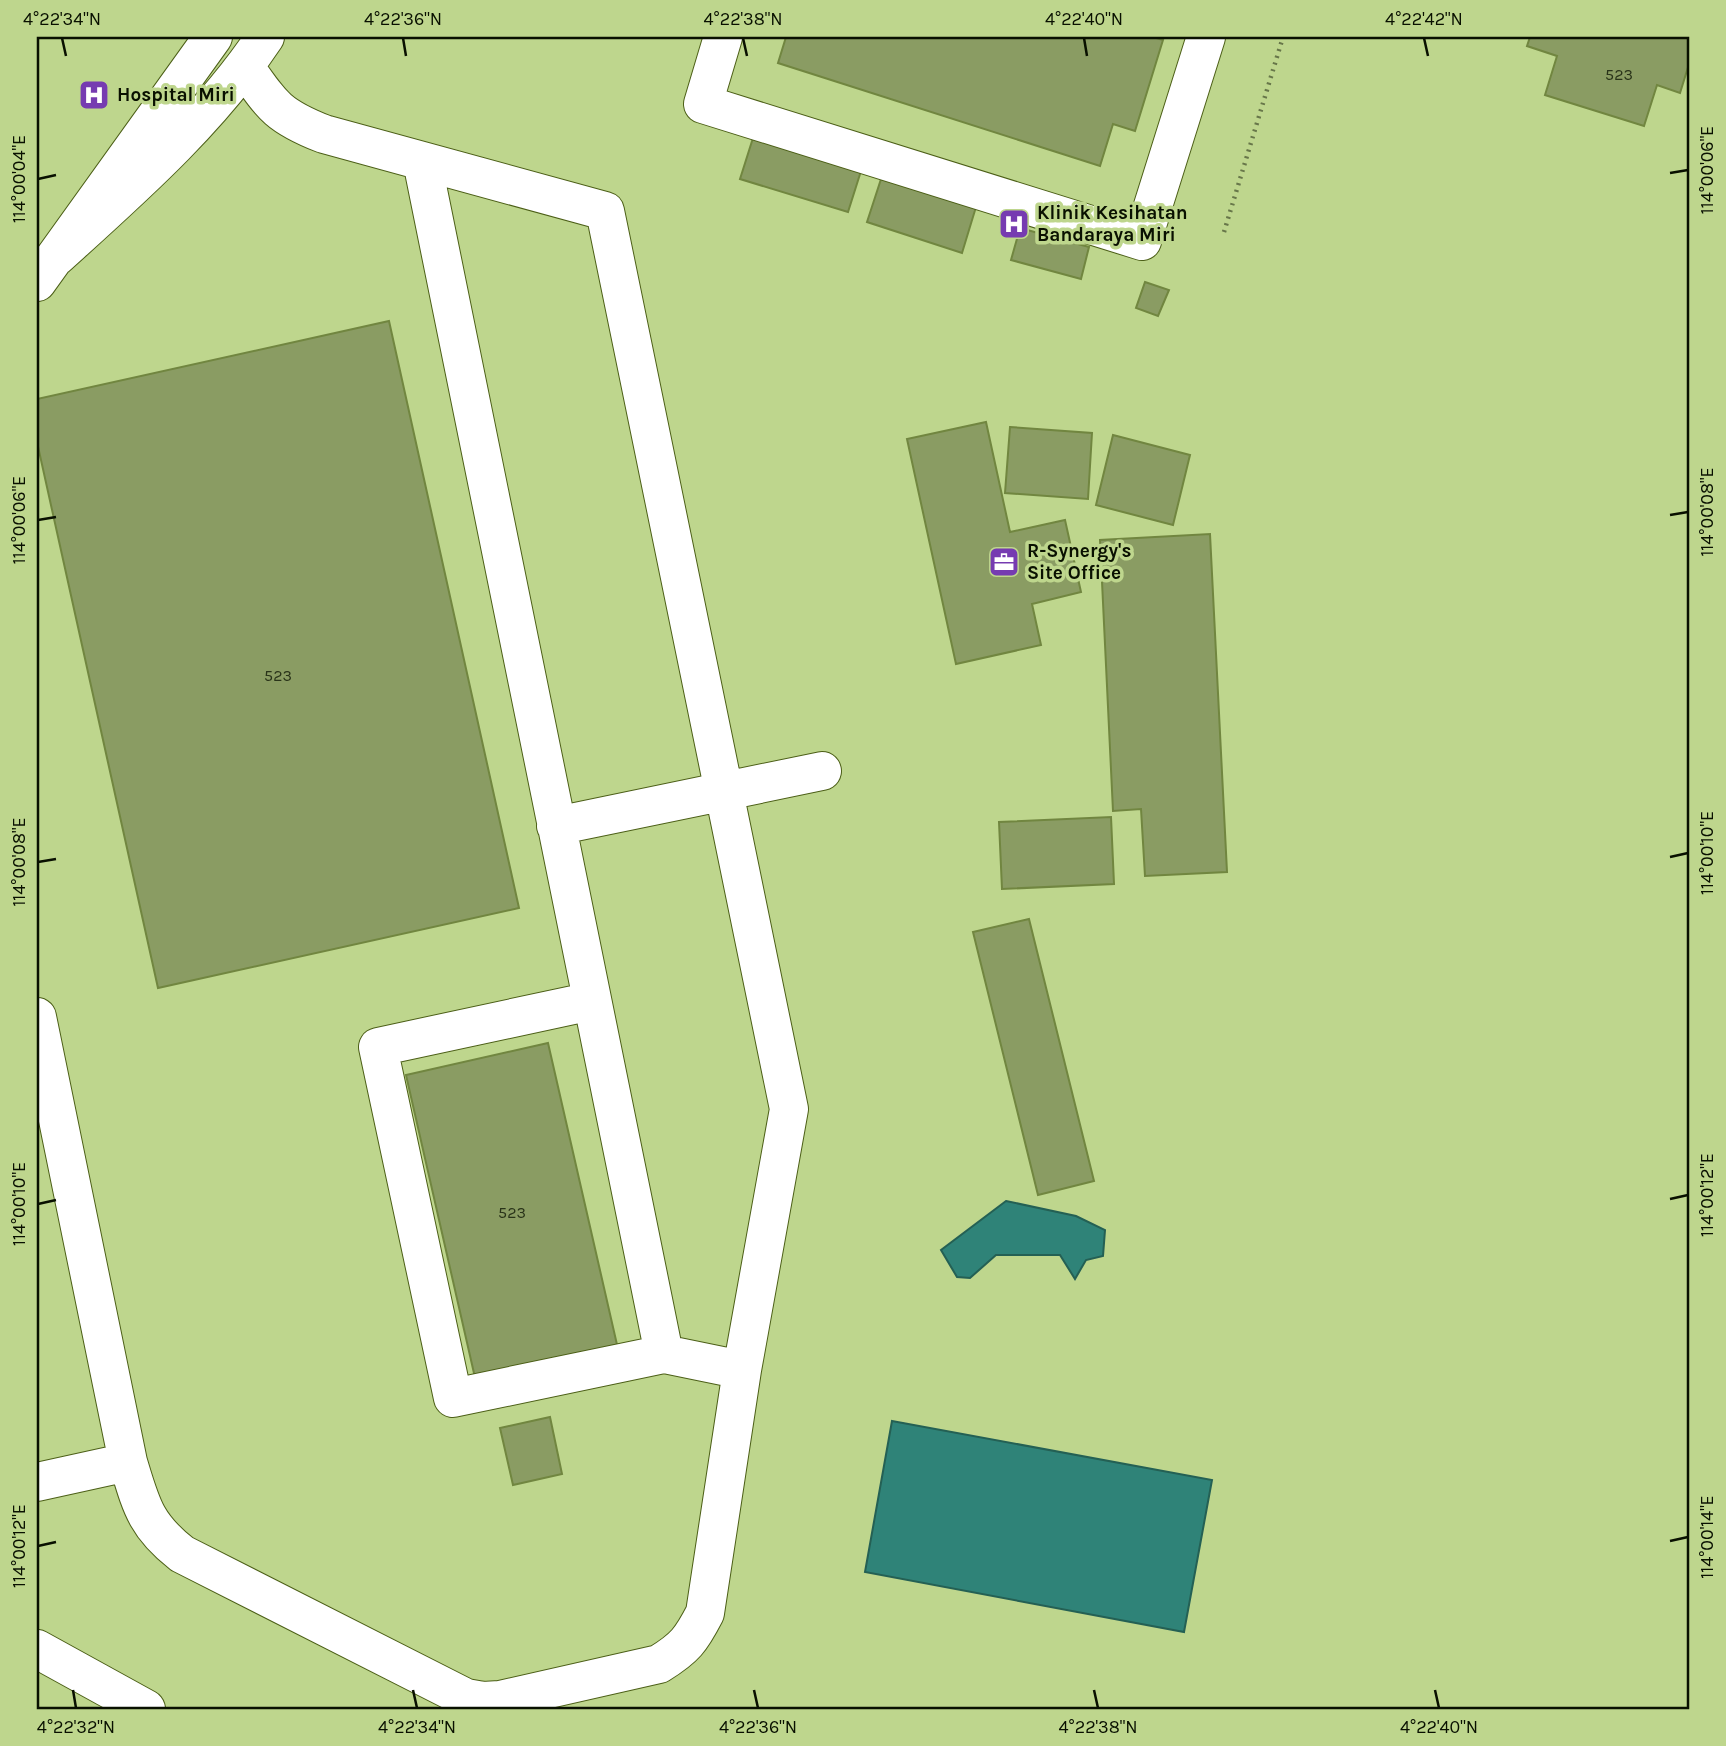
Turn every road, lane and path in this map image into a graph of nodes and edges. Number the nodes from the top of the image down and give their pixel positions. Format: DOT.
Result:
graph roads {
  1 [pos="213,37"];
  2 [pos="723,37"];
  3 [pos="1206,37"];
  4 [pos="1283,37"];
  5 [pos="255,52"];
  6 [pos="422,161"];
  7 [pos="1224,232"];
  8 [pos="47,270"];
  9 [pos="822,771"];
  10 [pos="724,791"];
  11 [pos="556,826"];
  12 [pos="592,1001"];
  13 [pos="37,1017"];
  14 [pos="664,1354"];
  15 [pos="742,1370"];
  16 [pos="128,1462"];
  17 [pos="37,1482"];
  18 [pos="37,1649"];
  19 [pos="146,1709"];
  1 -- 8 [label="street"];
  2 -- 3 [label="street"];
  4 -- 7 [label="path"];
  5 -- 6 [label="street"];
  5 -- 8 [label="street"];
  6 -- 10 [label="street"];
  6 -- 11 [label="street"];
  9 -- 10 [label="street"];
  10 -- 11 [label="street"];
  10 -- 15 [label="street"];
  11 -- 12 [label="street"];
  12 -- 14 [label="street"];
  12 -- 14 [label="street"];
  13 -- 16 [label="street"];
  14 -- 15 [label="street"];
  15 -- 16 [label="street"];
  16 -- 17 [label="street"];
  18 -- 19 [label="street"];
}
